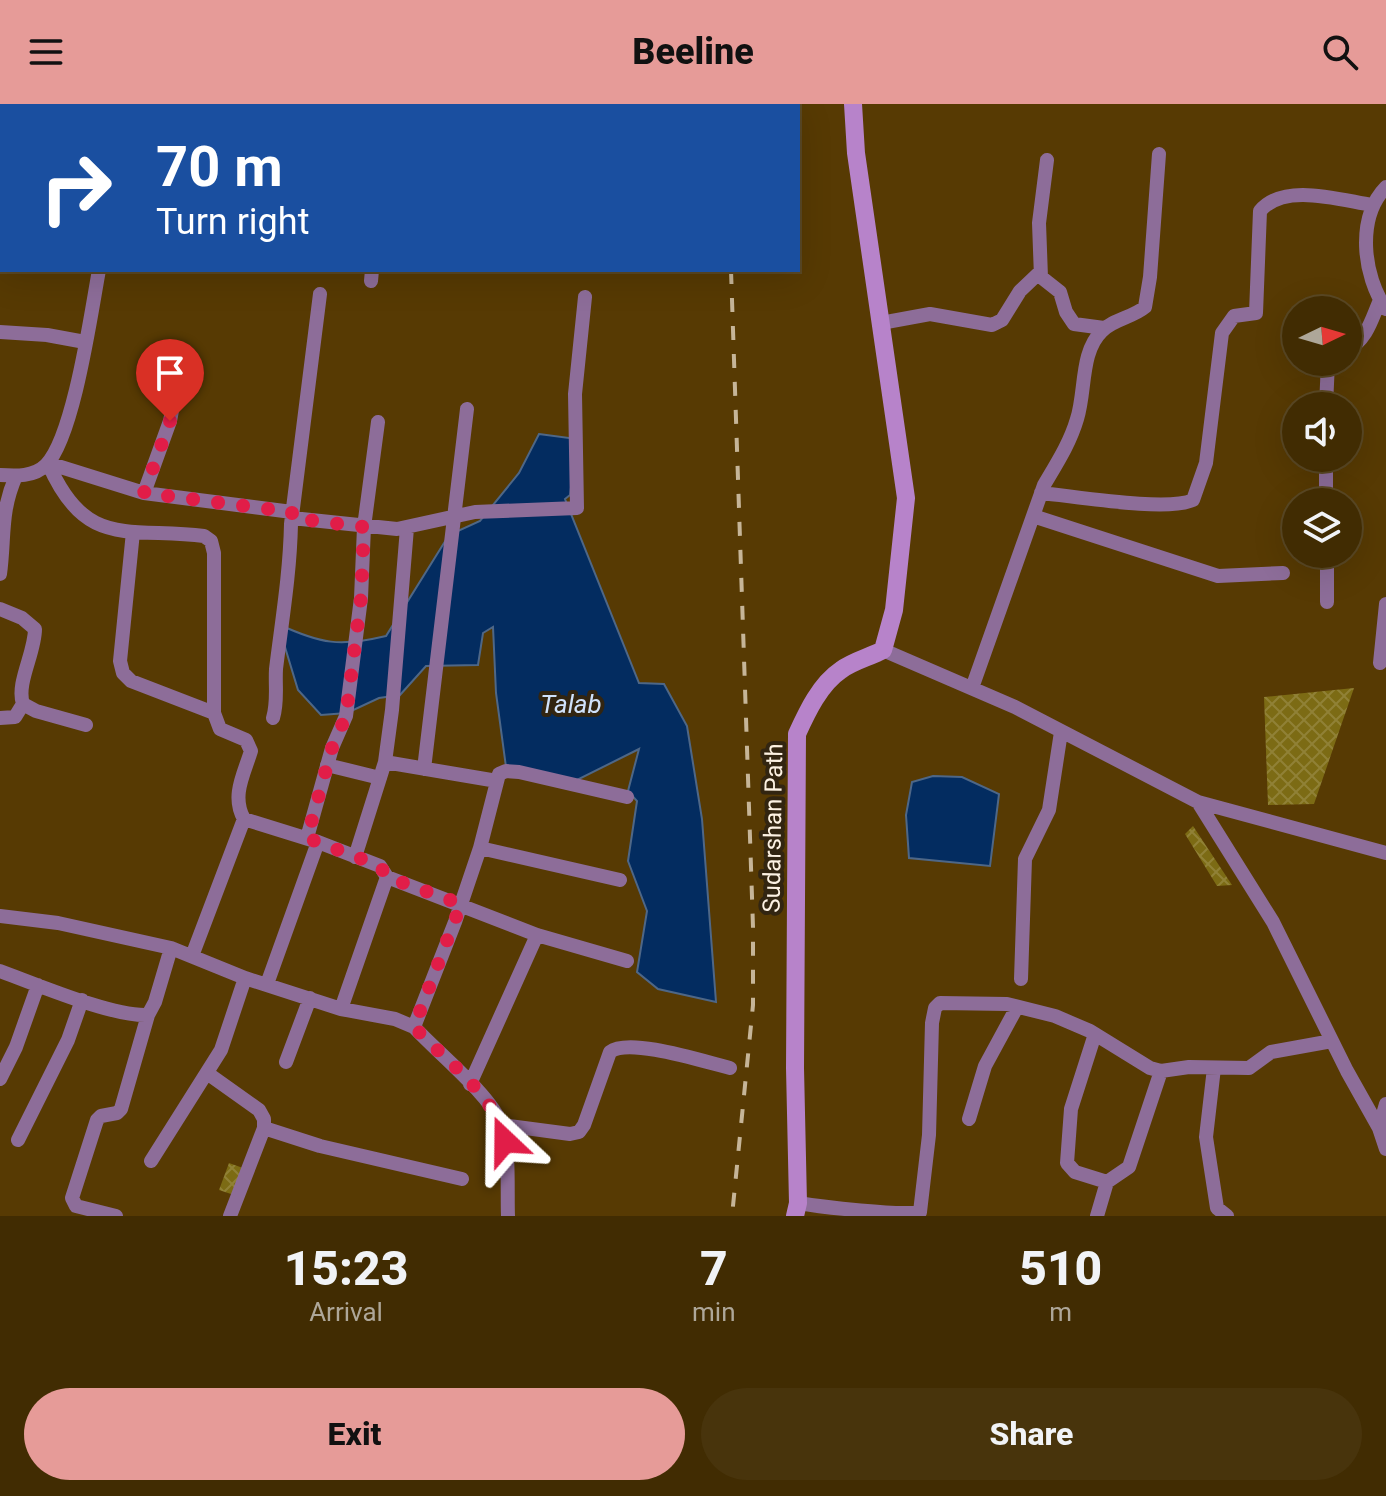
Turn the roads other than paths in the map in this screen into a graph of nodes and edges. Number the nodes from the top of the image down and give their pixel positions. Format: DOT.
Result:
graph roads {
  1 [pos="853,104"];
  2 [pos="1159,154"];
  3 [pos="1047,160"];
  4 [pos="1386,187"];
  5 [pos="1372,205"];
  6 [pos="99,272"];
  7 [pos="1040,272"];
  8 [pos="320,294"];
  9 [pos="585,297"];
  10 [pos="1383,304"];
  11 [pos="881,323"];
  12 [pos="1104,328"];
  13 [pos="0,332"];
  14 [pos="1362,338"];
  15 [pos="85,342"];
  16 [pos="183,354"];
  17 [pos="467,409"];
  18 [pos="378,422"];
  19 [pos="48,463"];
  20 [pos="0,475"];
  21 [pos="16,476"];
  22 [pos="144,493"];
  23 [pos="1041,493"];
  24 [pos="292,515"];
  25 [pos="1033,516"];
  26 [pos="455,517"];
  27 [pos="364,527"];
  28 [pos="407,528"];
  29 [pos="133,532"];
  30 [pos="1327,568"];
  31 [pos="1283,573"];
  32 [pos="0,574"];
  33 [pos="1327,602"];
  34 [pos="1386,604"];
  35 [pos="0,609"];
  36 [pos="883,650"];
  37 [pos="1380,663"];
  38 [pos="972,688"];
  39 [pos="23,704"];
  40 [pos="214,713"];
  41 [pos="0,718"];
  42 [pos="273,718"];
  43 [pos="86,725"];
  44 [pos="1061,732"];
  45 [pos="385,762"];
  46 [pos="327,765"];
  47 [pos="424,769"];
  48 [pos="380,778"];
  49 [pos="497,781"];
  50 [pos="627,797"];
  51 [pos="1198,802"];
  52 [pos="244,819"];
  53 [pos="312,840"];
  54 [pos="480,848"];
  55 [pos="1386,853"];
  56 [pos="355,857"];
  57 [pos="387,877"];
  58 [pos="620,880"];
  59 [pos="461,904"];
  60 [pos="0,916"];
  61 [pos="537,935"];
  62 [pos="171,948"];
  63 [pos="192,956"];
  64 [pos="627,961"];
  65 [pos="0,971"];
  66 [pos="245,978"];
  67 [pos="1021,979"];
  68 [pos="267,984"];
  69 [pos="38,985"];
  70 [pos="310,998"];
  71 [pos="82,1000"];
  72 [pos="1017,1007"];
  73 [pos="341,1009"];
  74 [pos="148,1015"];
  75 [pos="414,1027"];
  76 [pos="1095,1034"];
  77 [pos="1332,1041"];
  78 [pos="286,1062"];
  79 [pos="730,1068"];
  80 [pos="1214,1068"];
  81 [pos="1161,1071"];
  82 [pos="207,1073"];
  83 [pos="0,1079"];
  84 [pos="470,1084"];
  85 [pos="1386,1104"];
  86 [pos="969,1119"];
  87 [pos="502,1125"];
  88 [pos="264,1128"];
  89 [pos="1379,1128"];
  90 [pos="18,1140"];
  91 [pos="1386,1149"];
  92 [pos="151,1161"];
  93 [pos="462,1179"];
  94 [pos="1107,1182"];
  95 [pos="796,1209"];
  96 [pos="917,1215"];
  97 [pos="116,1216"];
  98 [pos="230,1216"];
  99 [pos="508,1216"];
  100 [pos="1097,1216"];
  101 [pos="1227,1216"];
  1 -- 11 [label="main road"];
  2 -- 12 [label="street"];
  3 -- 7 [label="street"];
  4 -- 5 [label="street"];
  5 -- 10 [label="street"];
  5 -- 23 [label="street"];
  6 -- 15 [label="street"];
  7 -- 11 [label="street"];
  7 -- 12 [label="street"];
  8 -- 24 [label="street"];
  9 -- 26 [label="street"];
  10 -- 14 [label="street"];
  11 -- 36 [label="main road"];
  12 -- 23 [label="street"];
  13 -- 15 [label="street"];
  15 -- 19 [label="street"];
  16 -- 22 [label="street"];
  17 -- 26 [label="street"];
  18 -- 27 [label="street"];
  19 -- 21 [label="street"];
  19 -- 22 [label="street"];
  19 -- 29 [label="street"];
  20 -- 21 [label="street"];
  21 -- 32 [label="street"];
  22 -- 24 [label="street"];
  23 -- 25 [label="street"];
  24 -- 27 [label="street"];
  24 -- 42 [label="street"];
  25 -- 31 [label="street"];
  25 -- 38 [label="street"];
  26 -- 28 [label="street"];
  26 -- 47 [label="street"];
  27 -- 28 [label="street"];
  27 -- 46 [label="street"];
  28 -- 45 [label="street"];
  29 -- 40 [label="street"];
  29 -- 40 [label="street"];
  30 -- 33 [label="street"];
  34 -- 37 [label="street"];
  35 -- 39 [label="street"];
  36 -- 38 [label="street"];
  36 -- 95 [label="main road, Sudarshan Path"];
  38 -- 44 [label="street"];
  39 -- 41 [label="street"];
  39 -- 43 [label="street"];
  40 -- 52 [label="street"];
  44 -- 51 [label="street"];
  44 -- 67 [label="street"];
  45 -- 47 [label="street"];
  45 -- 48 [label="street"];
  46 -- 48 [label="street"];
  46 -- 53 [label="street"];
  47 -- 49 [label="street"];
  48 -- 56 [label="street"];
  49 -- 50 [label="street"];
  49 -- 54 [label="street"];
  51 -- 55 [label="street"];
  51 -- 77 [label="street"];
  52 -- 53 [label="street"];
  52 -- 63 [label="street"];
  53 -- 56 [label="street"];
  53 -- 68 [label="street"];
  54 -- 58 [label="street"];
  54 -- 59 [label="street"];
  56 -- 57 [label="street"];
  57 -- 59 [label="street"];
  57 -- 73 [label="street"];
  59 -- 61 [label="street"];
  59 -- 75 [label="street"];
  60 -- 62 [label="street"];
  61 -- 64 [label="street"];
  61 -- 84 [label="street"];
  62 -- 63 [label="street"];
  62 -- 74 [label="street"];
  63 -- 66 [label="street"];
  65 -- 69 [label="street"];
  66 -- 68 [label="street"];
  66 -- 82 [label="street"];
  68 -- 70 [label="street"];
  69 -- 71 [label="street"];
  69 -- 83 [label="street"];
  70 -- 73 [label="street"];
  70 -- 78 [label="street"];
  71 -- 74 [label="street"];
  71 -- 90 [label="street"];
  72 -- 76 [label="street"];
  72 -- 86 [label="street"];
  72 -- 96 [label="street"];
  73 -- 75 [label="street"];
  74 -- 97 [label="street"];
  75 -- 84 [label="street"];
  76 -- 81 [label="street"];
  76 -- 94 [label="street"];
  77 -- 80 [label="street"];
  77 -- 89 [label="street"];
  79 -- 87 [label="street"];
  80 -- 81 [label="street"];
  80 -- 101 [label="street"];
  81 -- 94 [label="street"];
  82 -- 88 [label="street"];
  82 -- 92 [label="street"];
  84 -- 87 [label="street"];
  85 -- 89 [label="street"];
  87 -- 99 [label="street"];
  88 -- 93 [label="street"];
  88 -- 98 [label="street"];
  89 -- 91 [label="street"];
  94 -- 100 [label="street"];
  95 -- 96 [label="street"];
}
